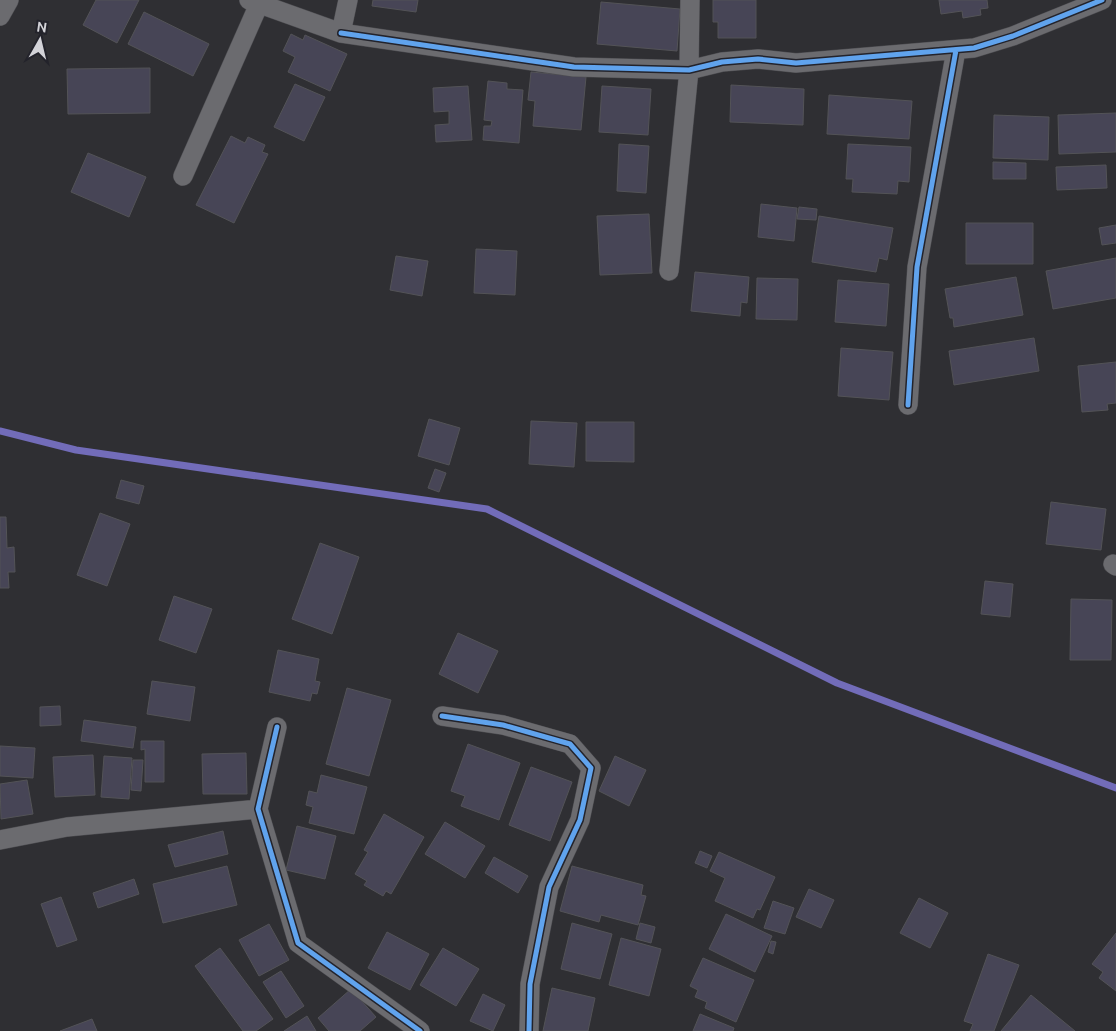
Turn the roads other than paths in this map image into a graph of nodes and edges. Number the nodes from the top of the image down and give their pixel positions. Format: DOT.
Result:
graph roads {
  1 [pos="8,0"];
  2 [pos="348,0"];
  3 [pos="690,0"];
  4 [pos="1102,0"];
  5 [pos="254,2"];
  6 [pos="0,16"];
  7 [pos="341,33"];
  8 [pos="956,50"];
  9 [pos="689,70"];
  10 [pos="183,176"];
  11 [pos="669,271"];
  12 [pos="908,405"];
  13 [pos="442,716"];
  14 [pos="278,727"];
  15 [pos="258,809"];
  16 [pos="0,840"];
  17 [pos="420,1031"];
  18 [pos="529,1031"];
  1 -- 6 [label="street"];
  2 -- 7 [label="street"];
  3 -- 9 [label="street"];
  4 -- 8 [label="street"];
  5 -- 7 [label="street"];
  5 -- 10 [label="street"];
  7 -- 9 [label="street"];
  8 -- 9 [label="street"];
  8 -- 12 [label="street"];
  9 -- 11 [label="street"];
  13 -- 18 [label="street"];
  14 -- 15 [label="street"];
  15 -- 16 [label="street"];
  15 -- 17 [label="street"];
}
